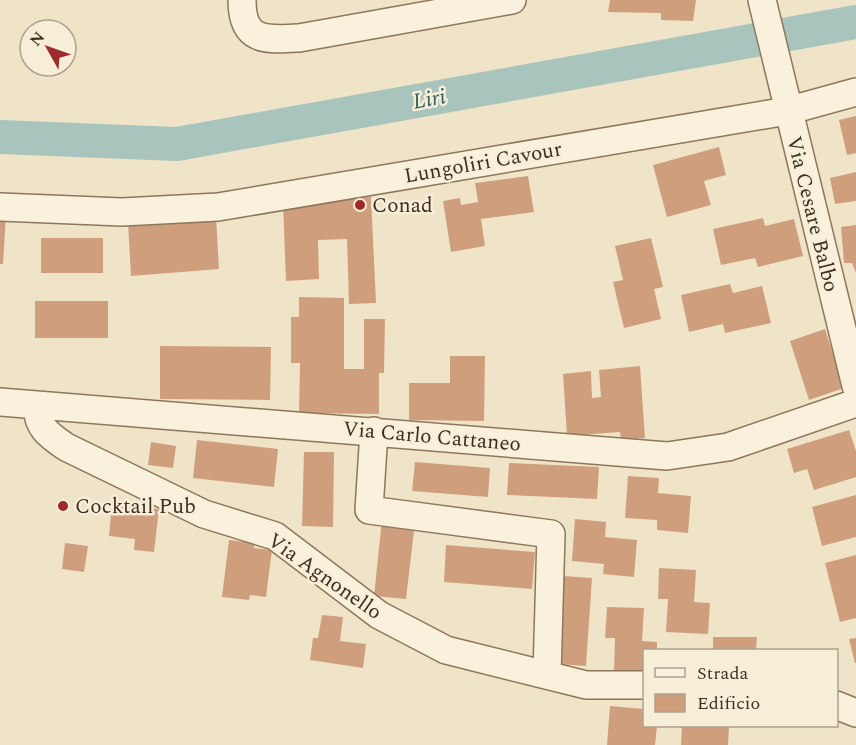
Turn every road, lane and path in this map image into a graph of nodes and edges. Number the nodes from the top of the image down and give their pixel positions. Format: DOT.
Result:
graph roads {
  1 [pos="242,0"];
  2 [pos="512,0"];
  3 [pos="762,0"];
  4 [pos="856,92"];
  5 [pos="787,111"];
  6 [pos="0,207"];
  7 [pos="856,386"];
  8 [pos="0,402"];
  9 [pos="856,403"];
  10 [pos="38,406"];
  11 [pos="374,431"];
  12 [pos="547,675"];
  13 [pos="643,685"];
  14 [pos="838,705"];
  15 [pos="856,713"];
  1 -- 2 [label="street"];
  3 -- 5 [label="street, Via Cesare Balbo"];
  4 -- 5 [label="street, Lungoliri Cavour"];
  5 -- 6 [label="street, Lungoliri Cavour"];
  5 -- 7 [label="street, Via Cesare Balbo"];
  8 -- 10 [label="street, Via Carlo Cattaneo"];
  9 -- 11 [label="street, Via Carlo Cattaneo"];
  10 -- 11 [label="street, Via Carlo Cattaneo"];
  10 -- 12 [label="street, Via Agnonello"];
  11 -- 12 [label="street"];
  12 -- 13 [label="street, Via Agnonello"];
  14 -- 15 [label="street"];
}
